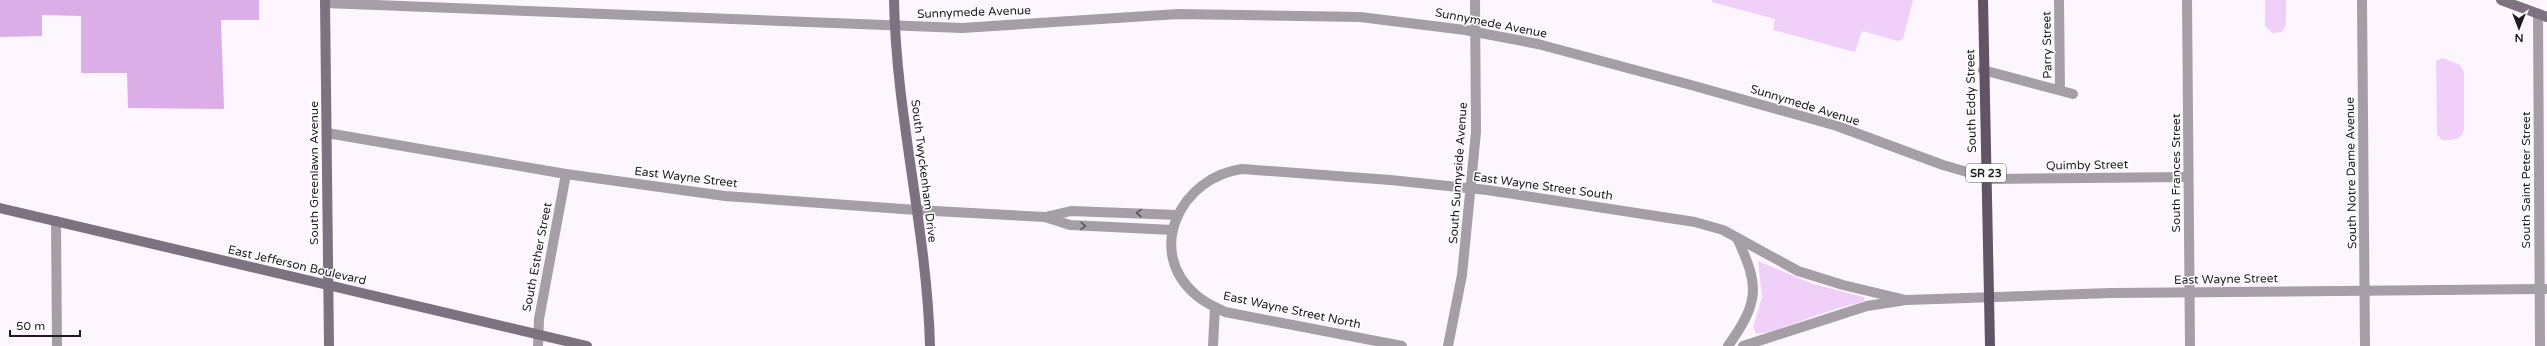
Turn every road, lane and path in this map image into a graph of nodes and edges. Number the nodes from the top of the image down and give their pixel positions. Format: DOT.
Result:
graph roads {
  1 [pos="894,0"];
  2 [pos="1475,0"];
  3 [pos="1983,0"];
  4 [pos="2060,0"];
  5 [pos="2187,0"];
  6 [pos="2362,0"];
  7 [pos="2500,0"];
  8 [pos="325,1"];
  9 [pos="2542,16"];
  10 [pos="895,26"];
  11 [pos="1475,31"];
  12 [pos="1983,70"];
  13 [pos="2060,90"];
  14 [pos="2073,94"];
  15 [pos="327,133"];
  16 [pos="566,174"];
  17 [pos="1986,176"];
  18 [pos="2188,177"];
  19 [pos="1472,189"];
  20 [pos="0,208"];
  21 [pos="916,210"];
  22 [pos="1178,214"];
  23 [pos="1045,217"];
  24 [pos="56,221"];
  25 [pos="1173,230"];
  26 [pos="1737,238"];
  27 [pos="328,286"];
  28 [pos="2544,289"];
  29 [pos="2365,290"];
  30 [pos="2190,292"];
  31 [pos="1989,296"];
  32 [pos="1906,300"];
  33 [pos="1215,307"];
  34 [pos="538,334"];
  35 [pos="57,346"];
  36 [pos="329,346"];
  37 [pos="538,346"];
  38 [pos="588,346"];
  39 [pos="930,346"];
  40 [pos="1213,346"];
  41 [pos="1402,346"];
  42 [pos="1448,346"];
  43 [pos="1728,346"];
  44 [pos="1743,346"];
  45 [pos="1990,346"];
  46 [pos="2190,346"];
  47 [pos="2366,346"];
  48 [pos="2540,346"];
  1 -- 10 [label="street, South Twyckenham Drive"];
  2 -- 11 [label="street, South Sunnyside Avenue"];
  3 -- 12 [label="main road, South Eddy Street / SR 23"];
  4 -- 13 [label="street, Parry Street"];
  5 -- 18 [label="street, South Frances Street"];
  6 -- 29 [label="street, South Notre Dame Avenue"];
  7 -- 9 [label="street"];
  8 -- 10 [label="street, Sunnymede Avenue"];
  8 -- 15 [label="street, South Greenlawn Avenue"];
  9 -- 28 [label="street, South Saint Peter Street"];
  10 -- 11 [label="street, Sunnymede Avenue"];
  10 -- 21 [label="street, South Twyckenham Drive"];
  11 -- 17 [label="street, Sunnymede Avenue"];
  11 -- 19 [label="street, South Sunnyside Avenue"];
  12 -- 13 [label="street"];
  12 -- 17 [label="main road, South Eddy Street / SR 23"];
  13 -- 14 [label="street"];
  15 -- 16 [label="street, East Wayne Street"];
  15 -- 27 [label="street, South Greenlawn Avenue"];
  16 -- 21 [label="street, East Wayne Street"];
  16 -- 34 [label="street, South Esther Street"];
  17 -- 18 [label="street, Quimby Street"];
  17 -- 31 [label="main road, South Eddy Street / SR 23"];
  18 -- 30 [label="street, South Frances Street"];
  19 -- 22 [label="street, East Wayne Street South"];
  19 -- 26 [label="street, East Wayne Street South"];
  19 -- 42 [label="street, South Sunnyside Avenue"];
  20 -- 24 [label="street, East Jefferson Boulevard"];
  21 -- 23 [label="street, East Wayne Street"];
  21 -- 39 [label="street, South Twyckenham Drive"];
  22 -- 23 [label="street, East Wayne Street, one-way"];
  22 -- 25 [label="street, East Wayne Street North"];
  23 -- 25 [label="street, East Wayne Street, one-way"];
  24 -- 27 [label="street, East Jefferson Boulevard"];
  24 -- 35 [label="street"];
  25 -- 33 [label="street, East Wayne Street North"];
  26 -- 32 [label="street, East Wayne Street South"];
  26 -- 43 [label="street"];
  27 -- 34 [label="street, East Jefferson Boulevard"];
  27 -- 36 [label="street, South Greenlawn Avenue"];
  28 -- 29 [label="street, East Wayne Street"];
  28 -- 48 [label="street, South Saint Peter Street"];
  29 -- 30 [label="street, East Wayne Street"];
  29 -- 47 [label="street, South Notre Dame Avenue"];
  30 -- 31 [label="street, East Wayne Street"];
  30 -- 46 [label="street, South Frances Street"];
  31 -- 32 [label="street, East Wayne Street"];
  31 -- 45 [label="main road, South Eddy Street / SR 23"];
  32 -- 44 [label="street"];
  33 -- 40 [label="street"];
  33 -- 41 [label="street, East Wayne Street North"];
  34 -- 37 [label="street, South Esther Street"];
  34 -- 38 [label="street, East Jefferson Boulevard"];
}
